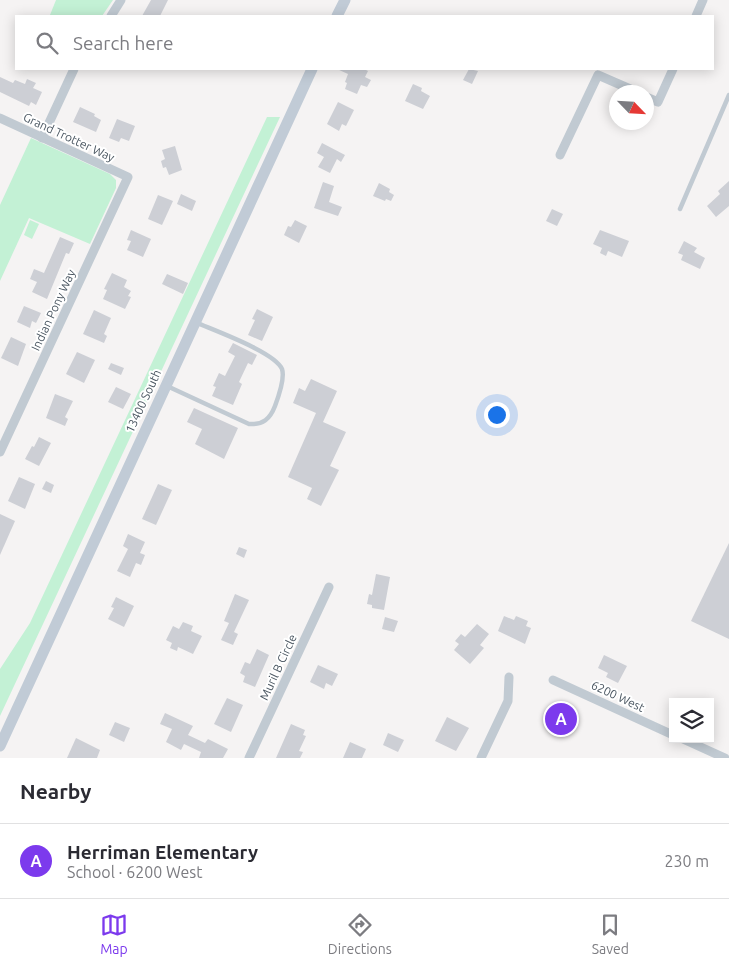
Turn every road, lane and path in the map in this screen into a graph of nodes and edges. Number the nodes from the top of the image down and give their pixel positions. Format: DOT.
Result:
graph roads {
  1 [pos="121,0"];
  2 [pos="345,0"];
  3 [pos="703,0"];
  4 [pos="112,15"];
  5 [pos="338,15"];
  6 [pos="696,15"];
  7 [pos="74,70"];
  8 [pos="312,70"];
  9 [pos="672,70"];
  10 [pos="622,85"];
  11 [pos="729,94"];
  12 [pos="654,100"];
  13 [pos="726,107"];
  14 [pos="0,118"];
  15 [pos="42,138"];
  16 [pos="560,155"];
  17 [pos="128,178"];
  18 [pos="680,209"];
  19 [pos="195,322"];
  20 [pos="165,385"];
  21 [pos="0,452"];
  22 [pos="329,587"];
  23 [pos="509,677"];
  24 [pos="553,680"];
  25 [pos="669,733"];
  26 [pos="692,743"];
  27 [pos="0,746"];
  28 [pos="249,758"];
  29 [pos="481,758"];
  30 [pos="725,758"];
  1 -- 4 [label="street"];
  2 -- 5 [label="main road"];
  3 -- 6 [label="street"];
  7 -- 15 [label="street"];
  8 -- 19 [label="main road, 13400 South"];
  9 -- 12 [label="street"];
  10 -- 16 [label="street"];
  11 -- 13 [label="lane"];
  13 -- 18 [label="lane"];
  14 -- 15 [label="street, Grand Trotter Way"];
  15 -- 17 [label="street, Grand Trotter Way"];
  17 -- 21 [label="street, Indian Pony Way"];
  19 -- 20 [label="main road, 13400 South"];
  19 -- 20 [label="lane"];
  20 -- 27 [label="main road, 13400 South"];
  22 -- 28 [label="street, Muril B Circle"];
  23 -- 29 [label="street"];
  24 -- 25 [label="street, 6200 West"];
  26 -- 30 [label="street"];
}
